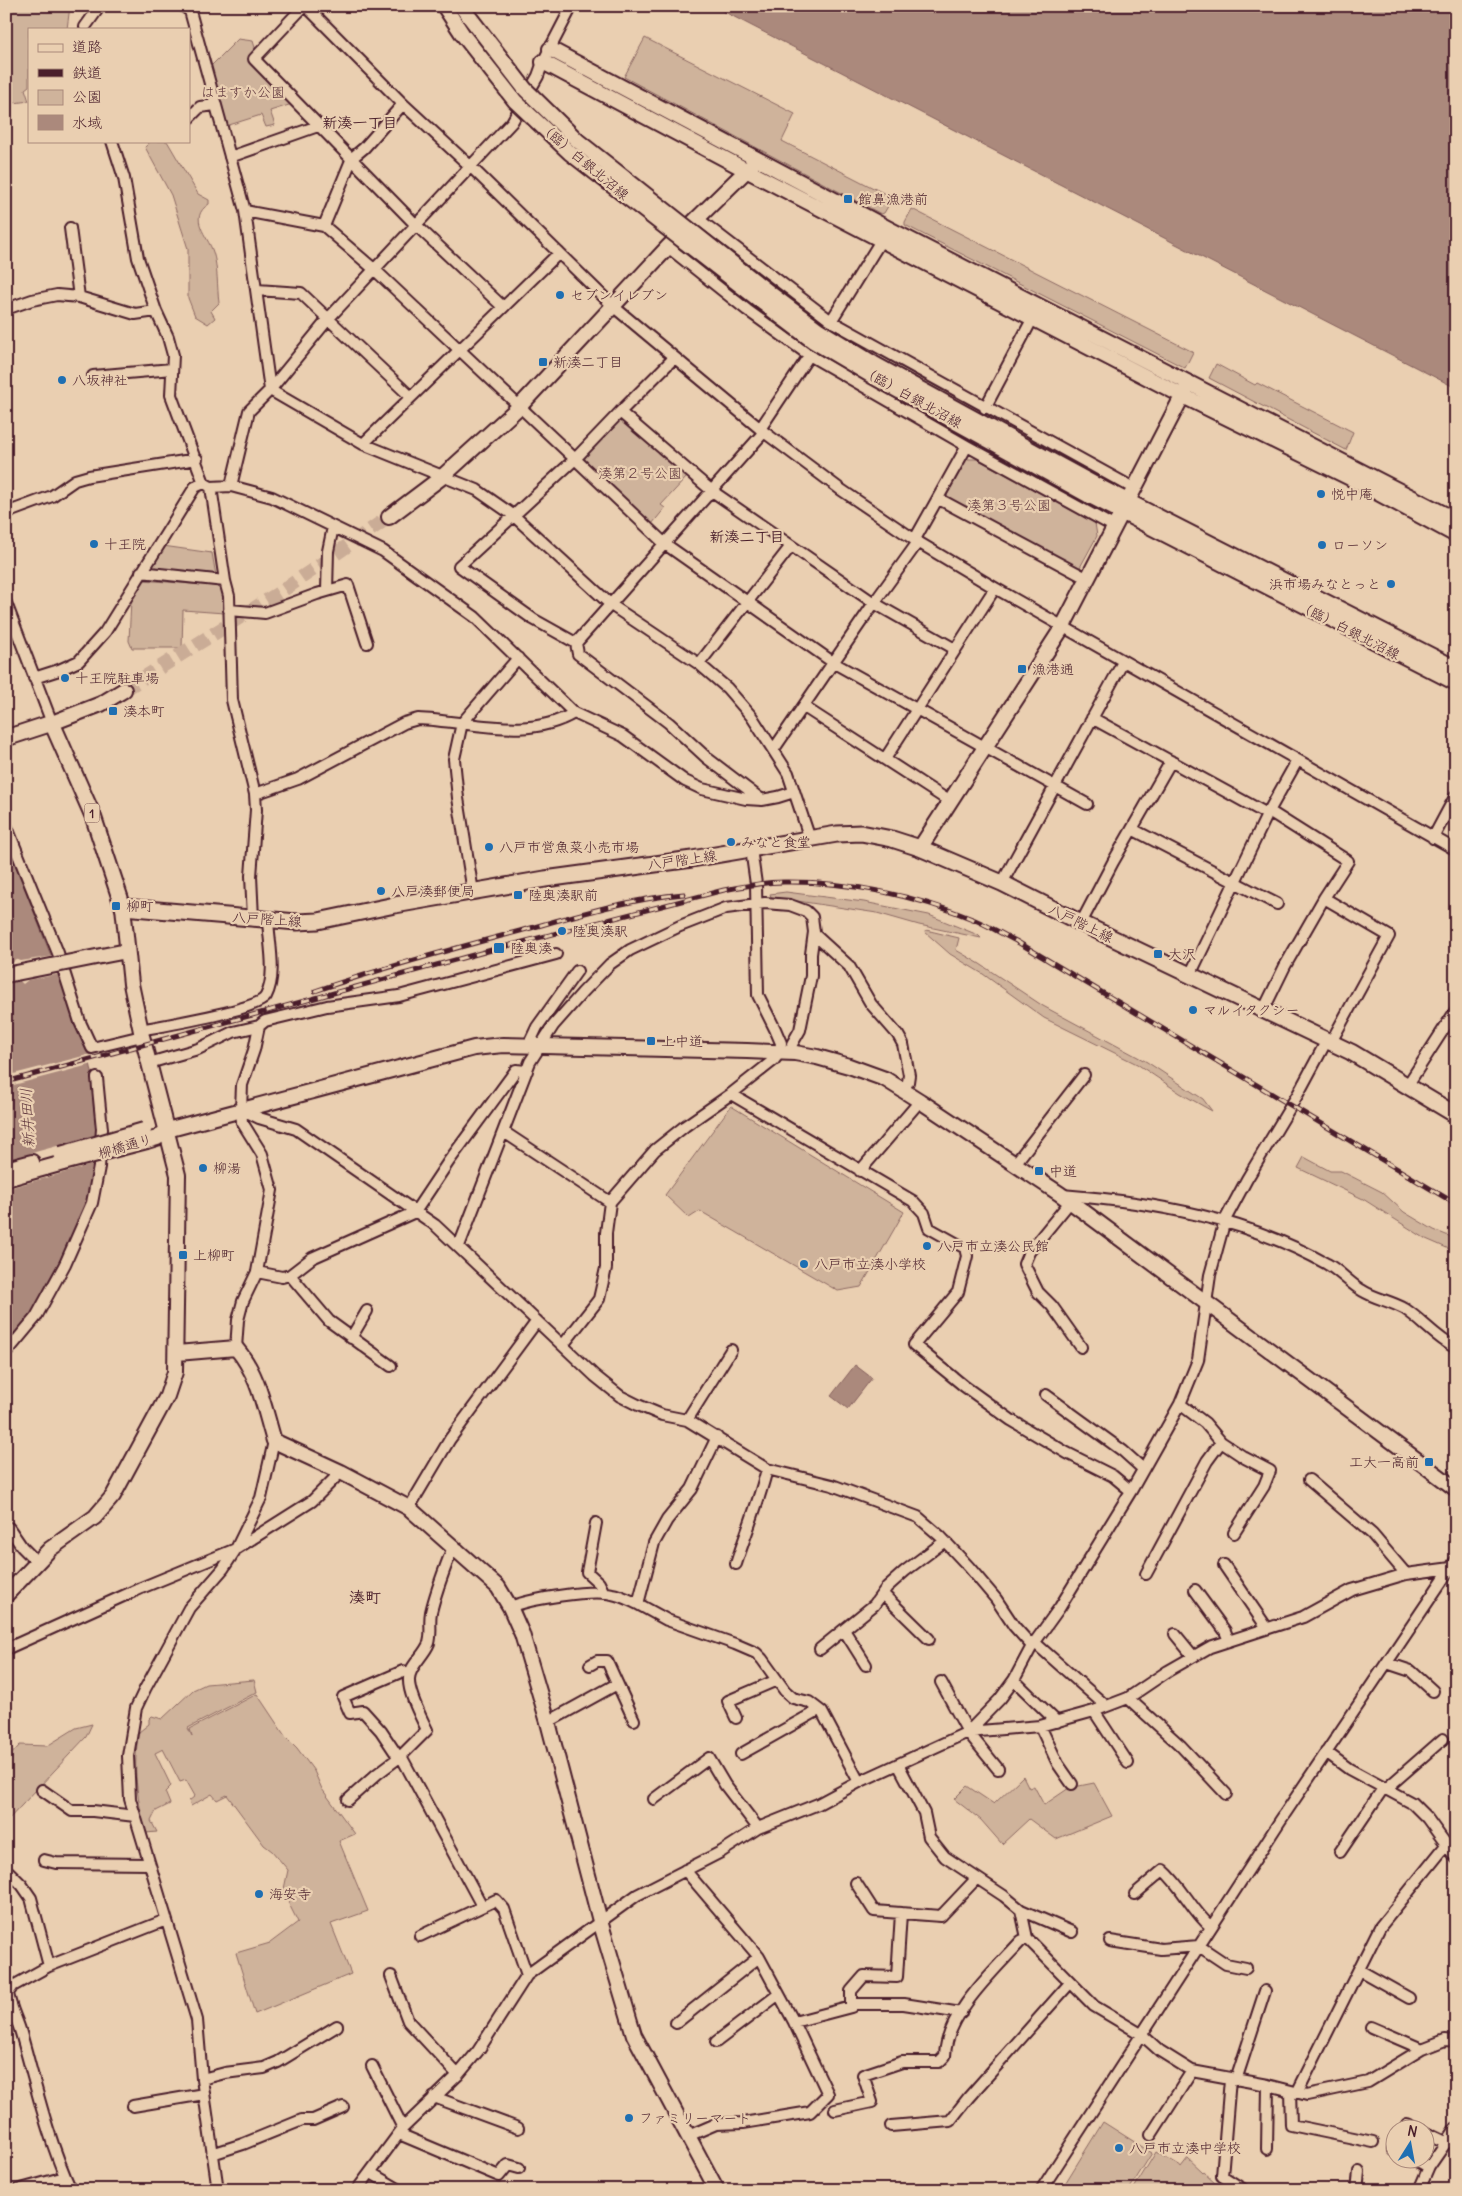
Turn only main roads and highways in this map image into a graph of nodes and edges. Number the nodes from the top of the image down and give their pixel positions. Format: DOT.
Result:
graph roads {
  1 [pos="6,738"];
  2 [pos="1456,1115"];
  1 -- 2 [label="main road, 八戸階上線 / 1"];
}
